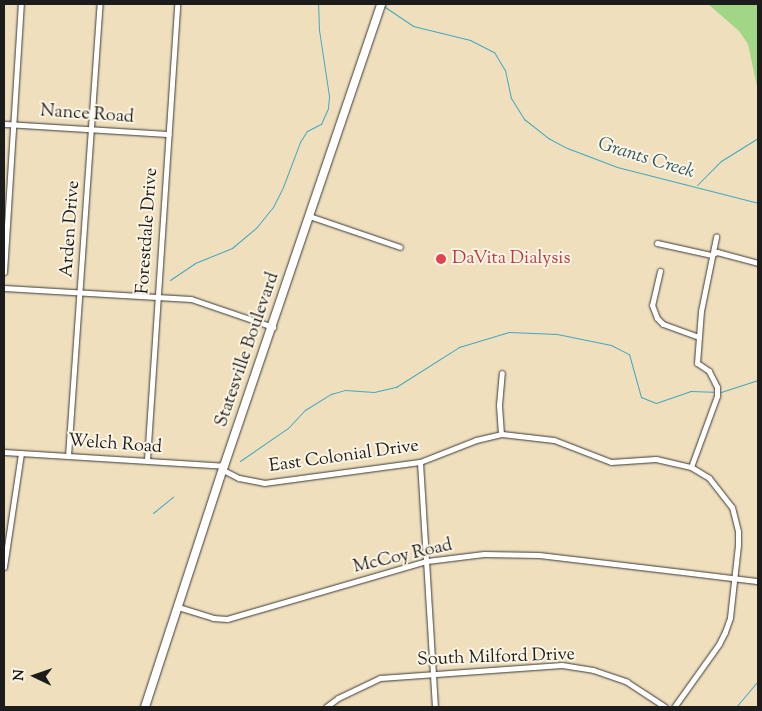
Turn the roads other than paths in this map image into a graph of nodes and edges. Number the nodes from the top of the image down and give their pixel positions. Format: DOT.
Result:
graph roads {
  1 [pos="21,4"];
  2 [pos="100,4"];
  3 [pos="170,4"];
  4 [pos="177,4"];
  5 [pos="381,4"];
  6 [pos="4,124"];
  7 [pos="14,124"];
  8 [pos="91,130"];
  9 [pos="169,134"];
  10 [pos="310,216"];
  11 [pos="716,237"];
  12 [pos="657,243"];
  13 [pos="400,247"];
  14 [pos="711,255"];
  15 [pos="758,263"];
  16 [pos="660,271"];
  17 [pos="4,272"];
  18 [pos="4,288"];
  19 [pos="80,292"];
  20 [pos="157,297"];
  21 [pos="273,327"];
  22 [pos="699,336"];
  23 [pos="502,373"];
  24 [pos="501,434"];
  25 [pos="4,452"];
  26 [pos="21,453"];
  27 [pos="68,456"];
  28 [pos="147,460"];
  29 [pos="420,462"];
  30 [pos="691,467"];
  31 [pos="223,468"];
  32 [pos="7,529"];
  33 [pos="427,561"];
  34 [pos="4,567"];
  35 [pos="735,578"];
  36 [pos="758,581"];
  37 [pos="178,607"];
  38 [pos="434,673"];
  39 [pos="145,707"];
  40 [pos="326,707"];
  41 [pos="435,707"];
  42 [pos="665,707"];
  43 [pos="674,707"];
  1 -- 7 [label="street"];
  2 -- 8 [label="street, Arden Drive"];
  3 -- 4 [label="street"];
  4 -- 9 [label="street, Forestdale Drive"];
  5 -- 10 [label="main road, Statesville Boulevard"];
  6 -- 7 [label="street, Nance Road"];
  7 -- 8 [label="street, Nance Road"];
  7 -- 17 [label="street"];
  8 -- 9 [label="street, Nance Road"];
  8 -- 19 [label="street, Arden Drive"];
  9 -- 20 [label="street, Forestdale Drive"];
  10 -- 13 [label="street"];
  10 -- 21 [label="main road, Statesville Boulevard"];
  11 -- 14 [label="street"];
  12 -- 14 [label="street"];
  14 -- 15 [label="street"];
  14 -- 22 [label="street"];
  16 -- 22 [label="street"];
  18 -- 19 [label="street"];
  19 -- 20 [label="street"];
  19 -- 27 [label="street, Arden Drive"];
  20 -- 21 [label="street"];
  20 -- 28 [label="street, Forestdale Drive"];
  21 -- 31 [label="main road, Statesville Boulevard"];
  22 -- 30 [label="street"];
  23 -- 24 [label="street"];
  24 -- 29 [label="street, East Colonial Drive"];
  24 -- 30 [label="street, East Colonial Drive"];
  25 -- 26 [label="street, Welch Road"];
  26 -- 27 [label="street, Welch Road"];
  26 -- 32 [label="street"];
  27 -- 28 [label="street, Welch Road"];
  28 -- 31 [label="street, Welch Road"];
  29 -- 31 [label="street, East Colonial Drive"];
  29 -- 33 [label="street"];
  30 -- 35 [label="street, East Colonial Drive"];
  31 -- 37 [label="main road, Statesville Boulevard"];
  32 -- 34 [label="street"];
  33 -- 35 [label="street, McCoy Road"];
  33 -- 37 [label="street, McCoy Road"];
  33 -- 38 [label="street"];
  35 -- 36 [label="street, McCoy Road"];
  35 -- 43 [label="street, East Colonial Drive"];
  37 -- 39 [label="main road, Statesville Boulevard"];
  38 -- 40 [label="street, South Milford Drive"];
  38 -- 41 [label="street"];
  38 -- 42 [label="street, South Milford Drive"];
}
